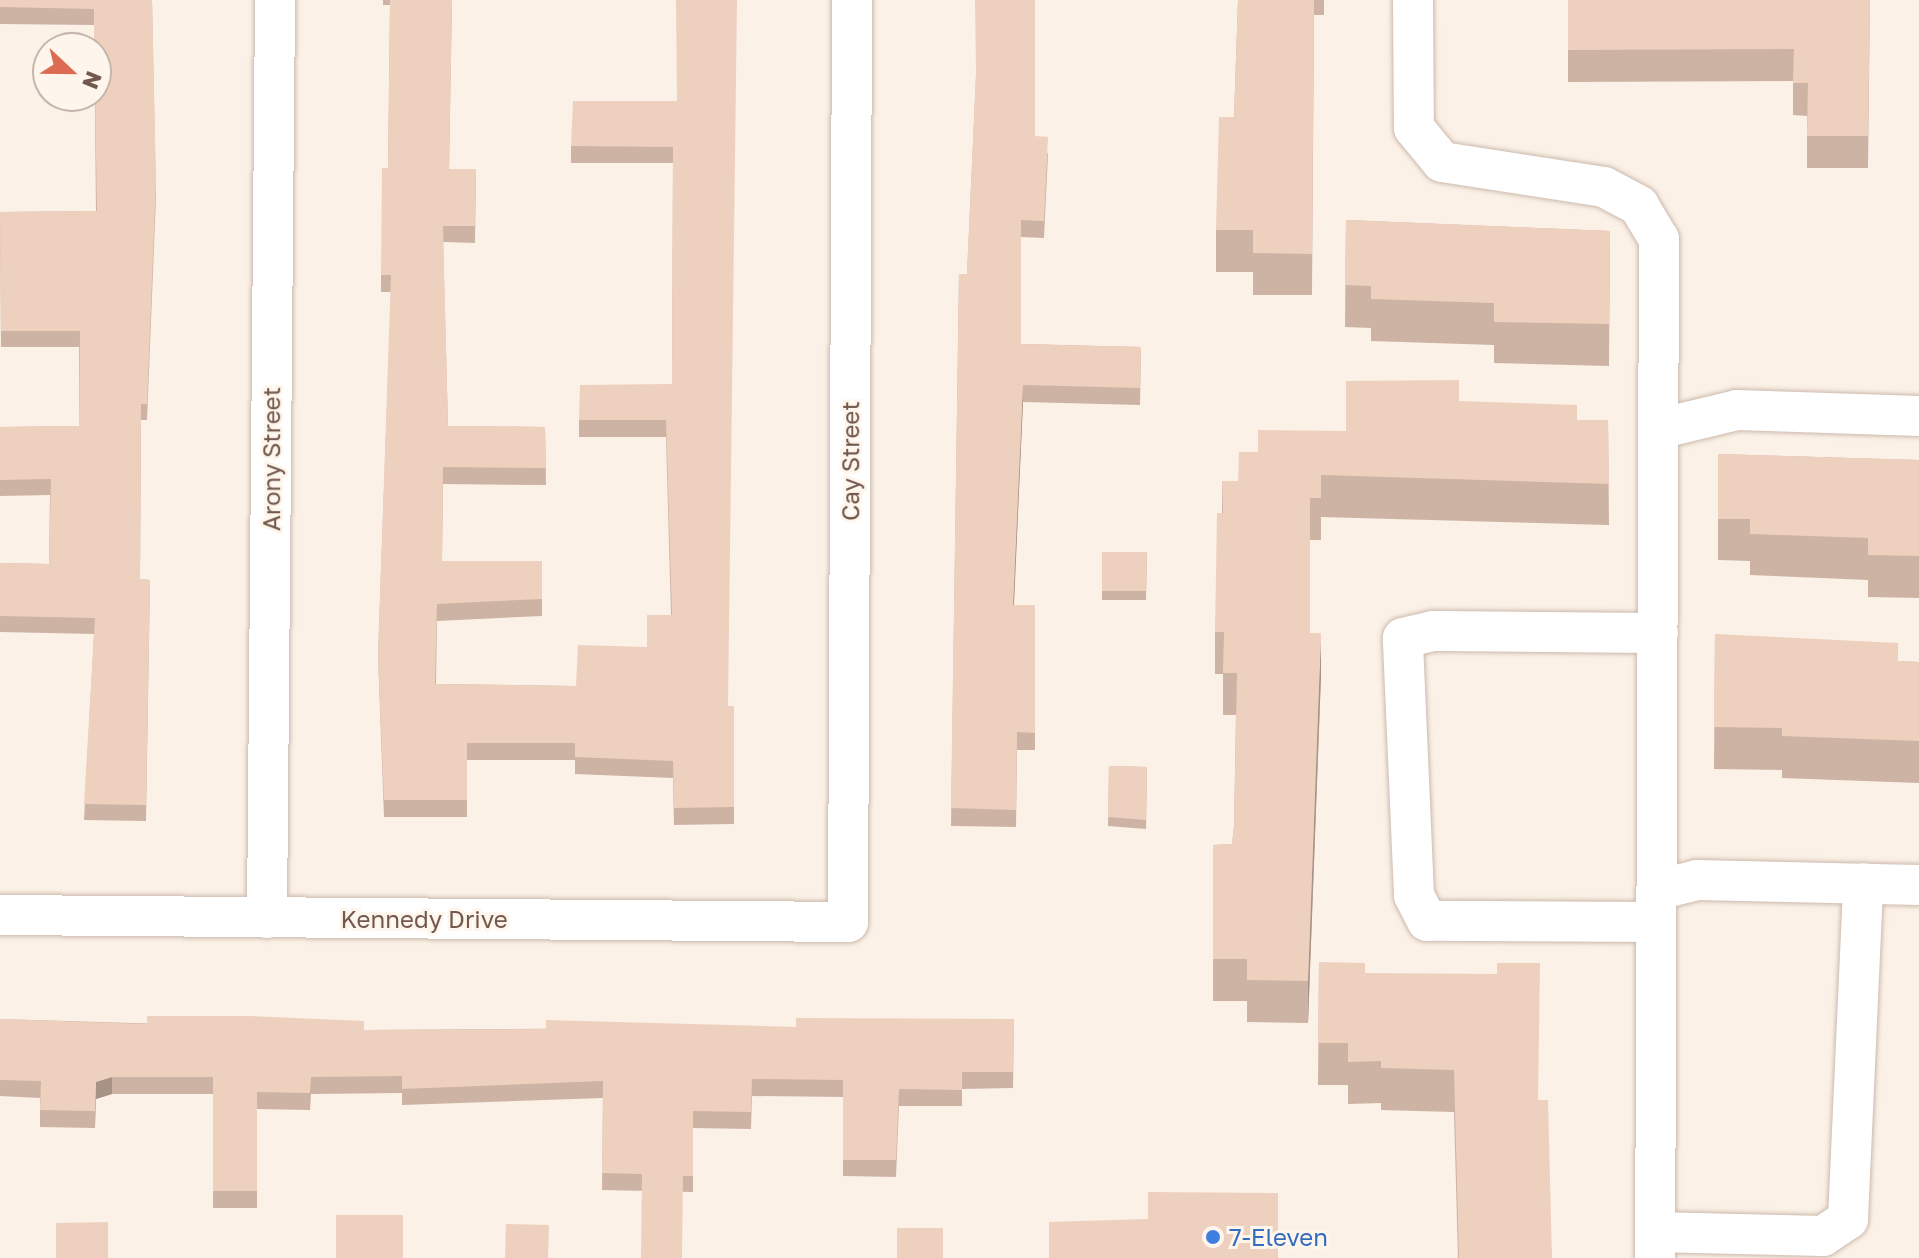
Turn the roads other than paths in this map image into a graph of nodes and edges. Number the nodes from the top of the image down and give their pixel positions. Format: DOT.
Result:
graph roads {
  1 [pos="275,0"];
  2 [pos="852,0"];
  3 [pos="1413,0"];
  4 [pos="1919,416"];
  5 [pos="1658,429"];
  6 [pos="1658,633"];
  7 [pos="1863,883"];
  8 [pos="1919,885"];
  9 [pos="1656,906"];
  10 [pos="0,915"];
  11 [pos="267,918"];
  12 [pos="848,922"];
  13 [pos="1655,1245"];
  1 -- 11 [label="street, Arony Street"];
  2 -- 12 [label="street, Cay Street"];
  3 -- 5 [label="street"];
  4 -- 5 [label="street"];
  5 -- 6 [label="street"];
  6 -- 9 [label="street"];
  6 -- 9 [label="street"];
  7 -- 8 [label="street"];
  7 -- 9 [label="street"];
  7 -- 13 [label="street"];
  9 -- 13 [label="street"];
  10 -- 11 [label="street, Kennedy Drive"];
  11 -- 12 [label="street, Kennedy Drive"];
}
